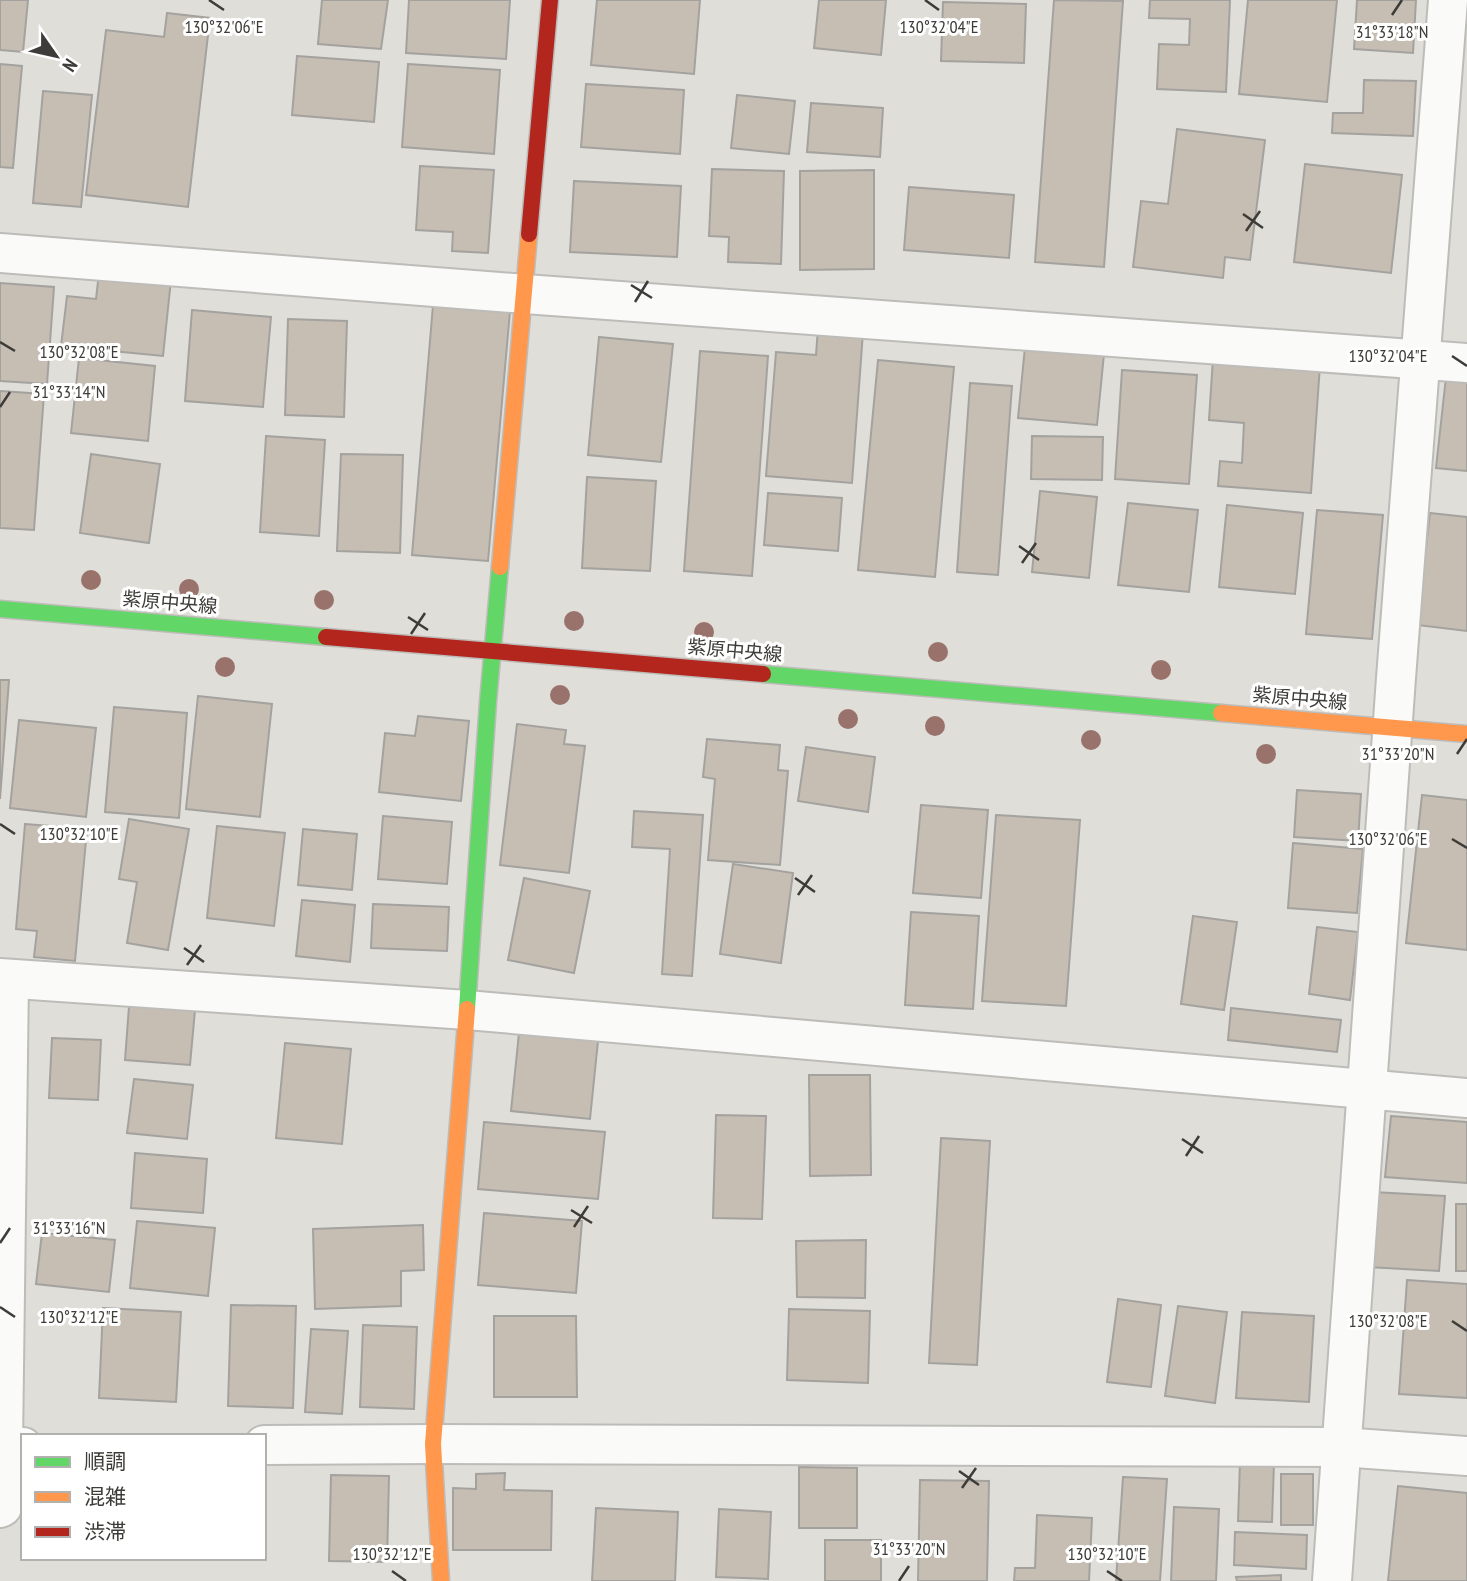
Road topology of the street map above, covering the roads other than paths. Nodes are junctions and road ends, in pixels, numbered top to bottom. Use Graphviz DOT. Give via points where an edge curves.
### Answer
graph roads {
  1 [pos="550,0"];
  2 [pos="1448,0"];
  3 [pos="0,253"];
  4 [pos="525,294"];
  5 [pos="1420,359"];
  6 [pos="1467,363"];
  7 [pos="0,609"];
  8 [pos="493,650"];
  9 [pos="1393,727"];
  10 [pos="1467,734"];
  11 [pos="4,979"];
  12 [pos="467,1010"];
  13 [pos="1367,1090"];
  14 [pos="1467,1098"];
  15 [pos="433,1444"];
  16 [pos="266,1445"];
  17 [pos="9,1447"];
  18 [pos="1341,1447"];
  19 [pos="1467,1456"];
  20 [pos="0,1507"];
  21 [pos="441,1581"];
  22 [pos="1332,1581"];
  1 -- 4 [label="street"];
  2 -- 5 [label="street"];
  3 -- 4 [label="street"];
  4 -- 5 [label="street"];
  4 -- 8 [label="street"];
  5 -- 6 [label="street"];
  5 -- 9 [label="street"];
  7 -- 8 [label="street, 紫原中央線"];
  8 -- 9 [label="street, 紫原中央線"];
  8 -- 12 [label="street"];
  9 -- 10 [label="street, 紫原中央線"];
  9 -- 13 [label="street"];
  11 -- 12 [label="street"];
  11 -- 17 [label="street"];
  12 -- 13 [label="street"];
  12 -- 15 [label="street"];
  13 -- 14 [label="street"];
  13 -- 18 [label="street"];
  15 -- 16 [label="street"];
  15 -- 18 [label="street"];
  15 -- 21 [label="street"];
  17 -- 20 [label="street"];
  18 -- 19 [label="street"];
  18 -- 22 [label="street"];
}
